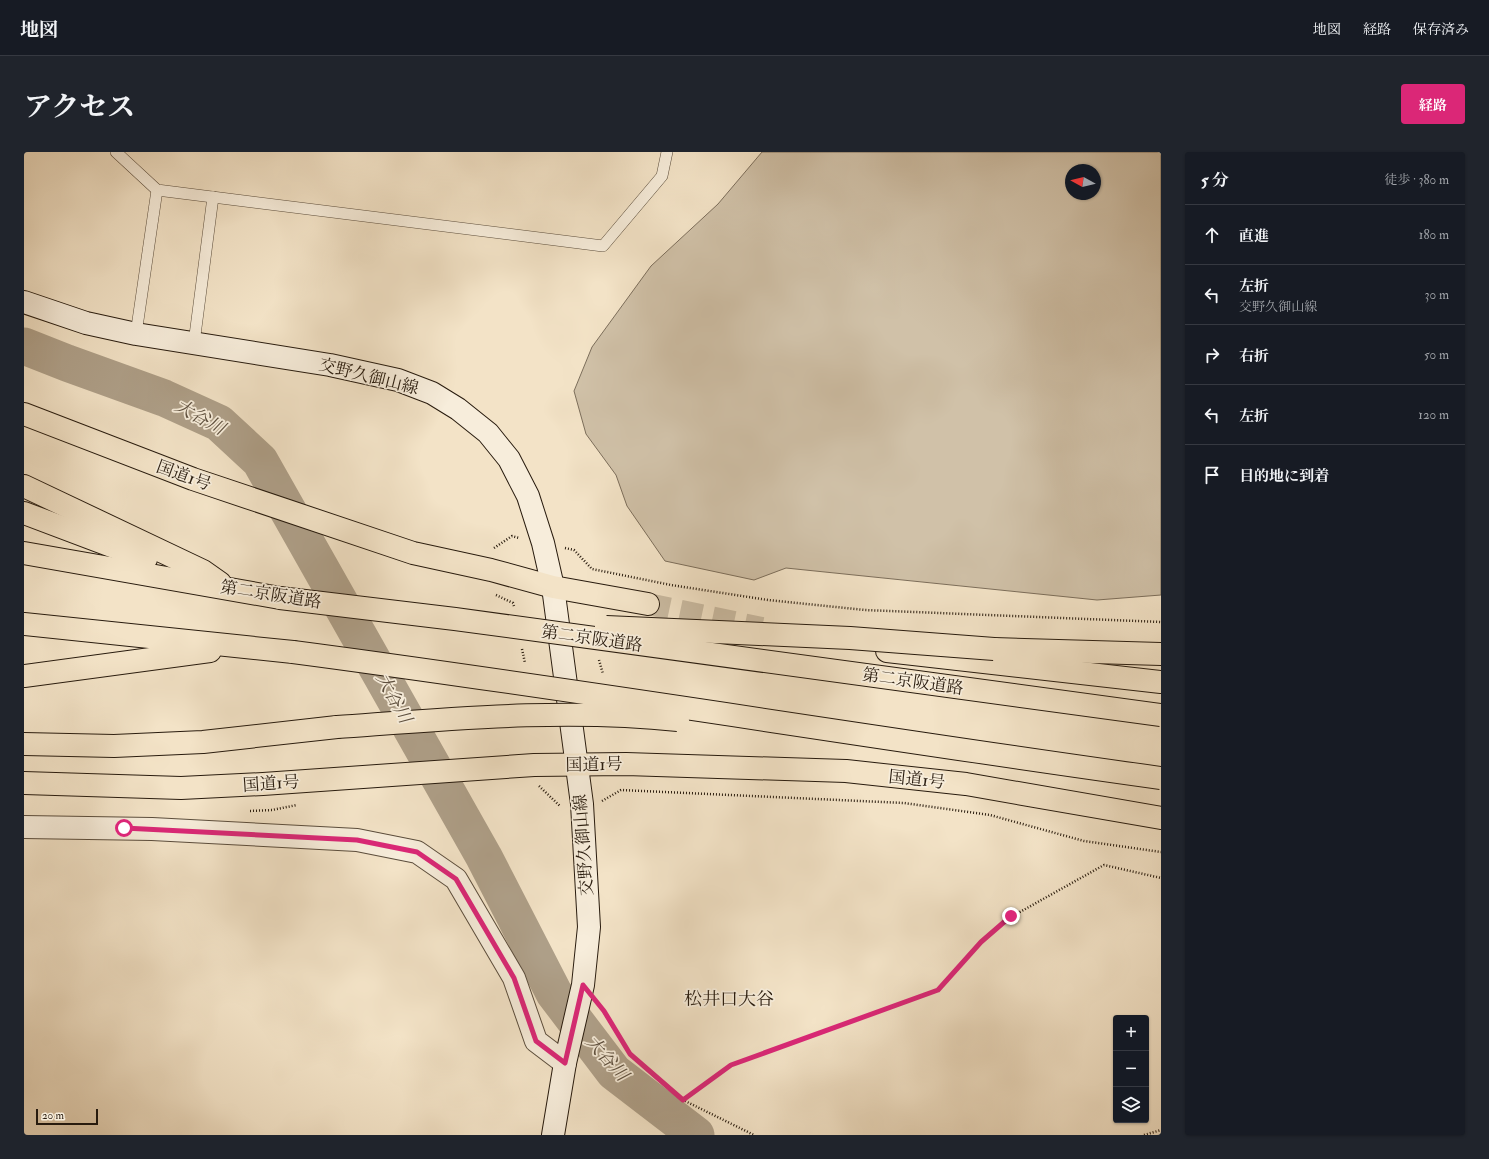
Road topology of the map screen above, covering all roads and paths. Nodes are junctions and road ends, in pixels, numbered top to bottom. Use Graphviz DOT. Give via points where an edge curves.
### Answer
graph roads {
  1 [pos="116,152"];
  2 [pos="667,152"];
  3 [pos="157,190"];
  4 [pos="213,197"];
  5 [pos="24,302"];
  6 [pos="136,334"];
  7 [pos="194,343"];
  8 [pos="24,414"];
  9 [pos="24,486"];
  10 [pos="24,513"];
  11 [pos="543,543"];
  12 [pos="489,549"];
  13 [pos="24,552"];
  14 [pos="180,580"];
  15 [pos="227,588"];
  16 [pos="553,588"];
  17 [pos="648,604"];
  18 [pos="455,619"];
  19 [pos="1161,622"];
  20 [pos="24,624"];
  21 [pos="858,647"];
  22 [pos="259,648"];
  23 [pos="1161,654"];
  24 [pos="24,676"];
  25 [pos="1161,682"];
  26 [pos="1161,714"];
  27 [pos="24,744"];
  28 [pos="1001,756"];
  29 [pos="576,765"];
  30 [pos="1161,778"];
  31 [pos="24,783"];
  32 [pos="598,803"];
  33 [pos="1161,818"];
  34 [pos="24,826"];
  35 [pos="1161,852"];
  36 [pos="1161,878"];
  37 [pos="582,993"];
  38 [pos="567,1055"];
  39 [pos="683,1100"];
  40 [pos="1161,1130"];
  41 [pos="553,1135"];
  42 [pos="754,1135"];
  43 [pos="1144,1135"];
  1 -- 3 [label="lane"];
  2 -- 4 [label="lane" via="662,176 603,246"];
  3 -- 4 [label="lane"];
  3 -- 6 [label="lane"];
  4 -- 7 [label="lane"];
  5 -- 6 [label="main road, 交野久御山線" via="86,323"];
  6 -- 7 [label="main road, 交野久御山線"];
  7 -- 11 [label="main road, 交野久御山線" via="330,364 398,380 432,393 458,409 488,433 509,459 528,496"];
  8 -- 16 [label="highway, 国道1号" via="216,487 413,553 491,570"];
  9 -- 15 [label="highway" via="203,571"];
  10 -- 14 [label="highway" via="157,564"];
  11 -- 12 [label="path" via="512,536 495,548"];
  11 -- 16 [label="main road, 交野久御山線"];
  11 -- 19 [label="path" via="574,550 592,569 768,600 865,610"];
  13 -- 14 [label="highway, 第二京阪道路"];
  14 -- 15 [label="highway, 第二京阪道路"];
  15 -- 18 [label="highway, 第二京阪道路, bridge" via="280,598"];
  16 -- 17 [label="highway, 国道1号"];
  16 -- 29 [label="main road, 交野久御山線"];
  18 -- 23 [label="highway, bridge" via="850,638 994,649"];
  18 -- 26 [label="highway, 第二京阪道路, bridge"];
  20 -- 22 [label="highway"];
  21 -- 25 [label="highway"];
  22 -- 24 [label="highway" via="216,650"];
  22 -- 28 [label="highway, bridge" via="455,673"];
  27 -- 28 [label="highway, bridge" via="114,746 203,742 337,726 524,714 666,719"];
  28 -- 30 [label="highway, bridge"];
  29 -- 31 [label="highway, 国道1号" via="534,765 180,788"];
  29 -- 33 [label="highway, 国道1号" via="626,764 846,771 966,784"];
  29 -- 37 [label="main road, 交野久御山線" via="582,804 589,927"];
  32 -- 35 [label="path" via="621,790 904,802 990,815 1084,841"];
  34 -- 38 [label="main road" via="152,829 357,840 417,852 456,879 514,978 536,1041"];
  36 -- 39 [label="path" via="1104,865 1011,916 981,942 938,990 731,1065"];
  37 -- 38 [label="main road, 交野久御山線"];
  37 -- 39 [label="path" via="604,1011 630,1054"];
  38 -- 41 [label="main road, 交野久御山線"];
  39 -- 42 [label="path"];
  40 -- 43 [label="path"];
}
